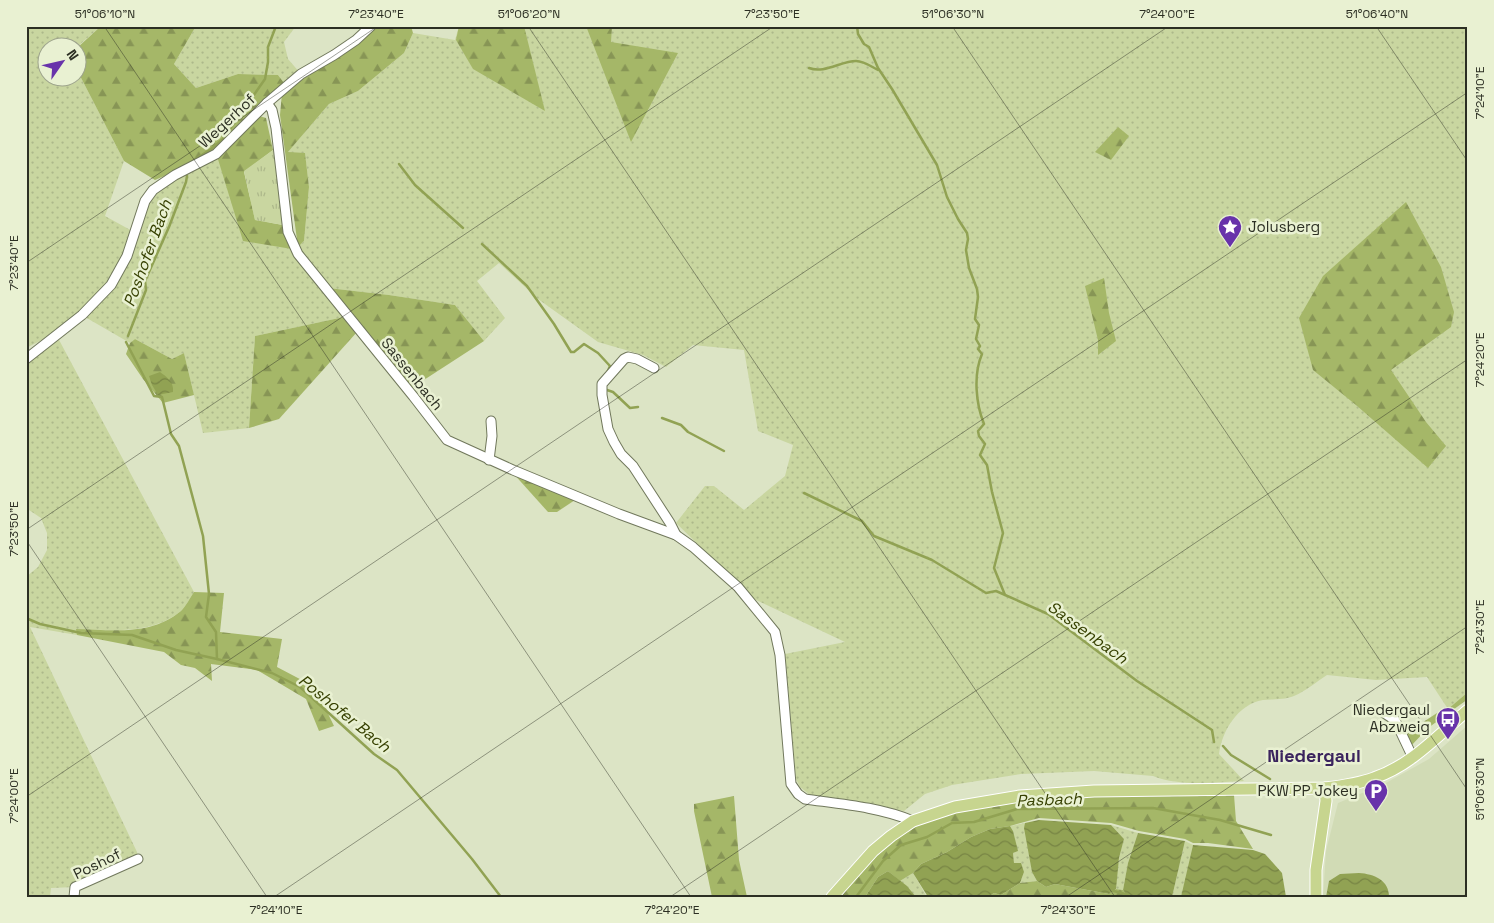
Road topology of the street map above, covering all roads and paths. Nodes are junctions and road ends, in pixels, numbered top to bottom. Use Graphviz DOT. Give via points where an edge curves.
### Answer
graph roads {
  1 [pos="371,26"];
  2 [pos="267,103"];
  3 [pos="26,358"];
  4 [pos="654,368"];
  5 [pos="491,421"];
  6 [pos="489,460"];
  7 [pos="676,535"];
  8 [pos="1468,710"];
  9 [pos="1381,712"];
  10 [pos="1412,758"];
  11 [pos="1325,788"];
  12 [pos="913,821"];
  13 [pos="138,859"];
  14 [pos="74,897"];
  15 [pos="832,897"];
  16 [pos="1316,897"];
  1 -- 2 [label="street, Wegerhof"];
  2 -- 3 [label="street, Wegerhof" via="216,154 148,194 127,256 111,285 82,315"];
  2 -- 6 [label="street, Sassenbach" via="276,128 288,232 298,254 447,440"];
  4 -- 7 [label="street, Sassenbach" via="628,356 624,358 602,384 602,395 608,429 614,442"];
  5 -- 6 [label="street"];
  6 -- 7 [label="street, Sassenbach"];
  7 -- 12 [label="street, Sassenbach" via="738,587 775,632 792,784 798,794 805,799 895,814"];
  8 -- 10 [label="main road"];
  9 -- 10 [label="street" via="1395,720"];
  10 -- 11 [label="main road" via="1374,778"];
  11 -- 12 [label="main road" via="1094,791 1020,796 955,806"];
  11 -- 16 [label="main road"];
  12 -- 15 [label="main road" via="873,851"];
  13 -- 14 [label="street, Poshof" via="75,887"];
}
